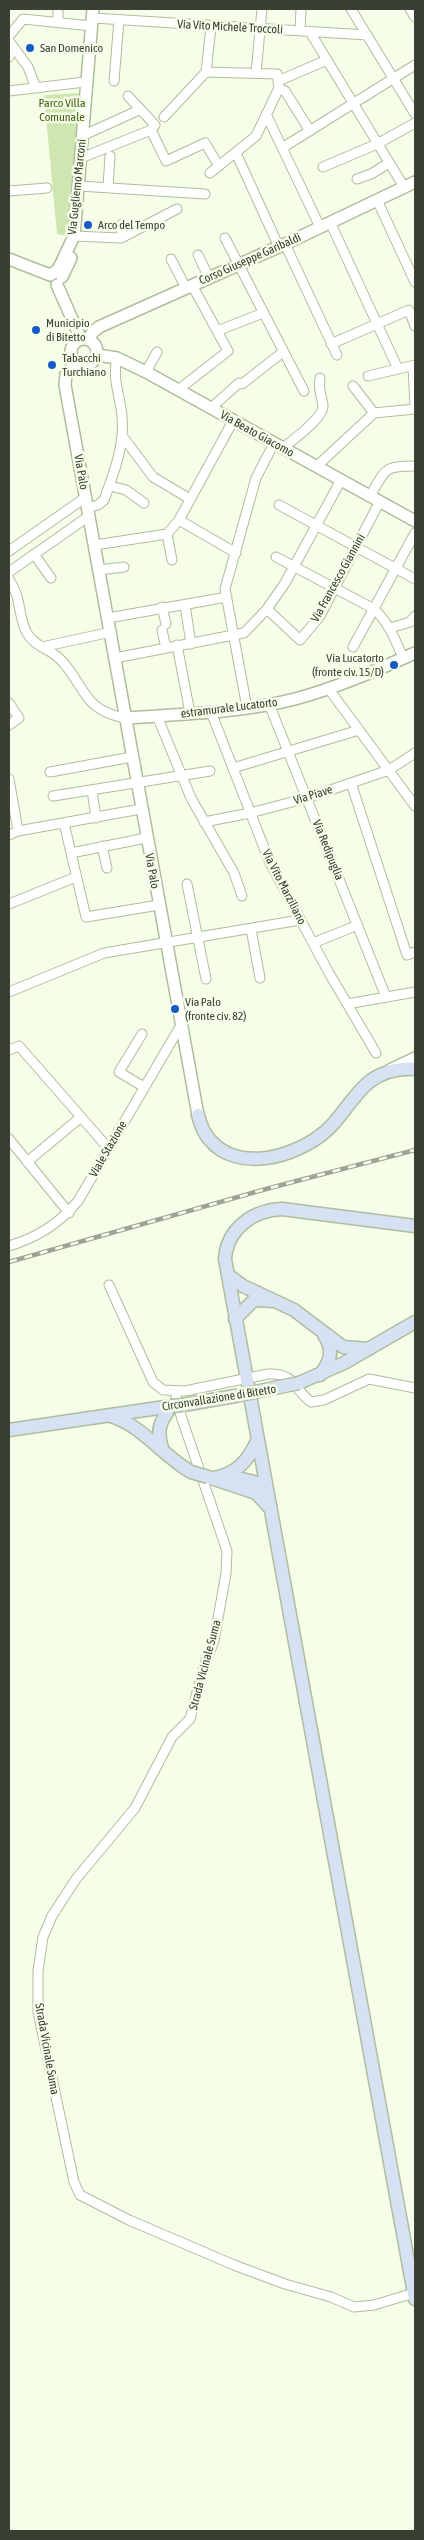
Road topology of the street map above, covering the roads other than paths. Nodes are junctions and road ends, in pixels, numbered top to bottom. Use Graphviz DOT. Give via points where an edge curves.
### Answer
graph roads {
  1 [pos="18,9"];
  2 [pos="58,9"];
  3 [pos="262,9"];
  4 [pos="301,9"];
  5 [pos="351,9"];
  6 [pos="410,9"];
  7 [pos="415,17"];
  8 [pos="23,18"];
  9 [pos="93,18"];
  10 [pos="118,20"];
  11 [pos="58,22"];
  12 [pos="211,26"];
  13 [pos="259,30"];
  14 [pos="300,31"];
  15 [pos="310,32"];
  16 [pos="367,35"];
  17 [pos="9,36"];
  18 [pos="11,44"];
  19 [pos="9,57"];
  20 [pos="327,60"];
  21 [pos="415,65"];
  22 [pos="206,72"];
  23 [pos="256,73"];
  24 [pos="393,79"];
  25 [pos="114,81"];
  26 [pos="86,82"];
  27 [pos="278,84"];
  28 [pos="36,88"];
  29 [pos="9,90"];
  30 [pos="128,96"];
  31 [pos="353,104"];
  32 [pos="139,110"];
  33 [pos="266,114"];
  34 [pos="415,114"];
  35 [pos="164,117"];
  36 [pos="415,123"];
  37 [pos="153,128"];
  38 [pos="310,131"];
  39 [pos="82,136"];
  40 [pos="377,144"];
  41 [pos="282,148"];
  42 [pos="111,151"];
  43 [pos="236,153"];
  44 [pos="81,158"];
  45 [pos="389,163"];
  46 [pos="219,166"];
  47 [pos="322,167"];
  48 [pos="210,173"];
  49 [pos="357,179"];
  50 [pos="415,182"];
  51 [pos="79,186"];
  52 [pos="404,187"];
  53 [pos="48,188"];
  54 [pos="108,188"];
  55 [pos="9,190"];
  56 [pos="204,194"];
  57 [pos="377,200"];
  58 [pos="177,209"];
  59 [pos="122,224"];
  60 [pos="325,224"];
  61 [pos="74,236"];
  62 [pos="121,238"];
  63 [pos="225,238"];
  64 [pos="282,246"];
  65 [pos="198,255"];
  66 [pos="9,259"];
  67 [pos="171,259"];
  68 [pos="237,265"];
  69 [pos="56,277"];
  70 [pos="209,278"];
  71 [pos="415,282"];
  72 [pos="189,287"];
  73 [pos="263,313"];
  74 [pos="377,324"];
  75 [pos="415,326"];
  76 [pos="217,331"];
  77 [pos="85,339"];
  78 [pos="331,344"];
  79 [pos="157,352"];
  80 [pos="283,352"];
  81 [pos="97,355"];
  82 [pos="337,355"];
  83 [pos="117,358"];
  84 [pos="74,362"];
  85 [pos="414,365"];
  86 [pos="398,369"];
  87 [pos="146,372"];
  88 [pos="368,376"];
  89 [pos="320,378"];
  90 [pos="353,386"];
  91 [pos="178,390"];
  92 [pos="304,391"];
  93 [pos="210,408"];
  94 [pos="415,408"];
  95 [pos="374,413"];
  96 [pos="233,421"];
  97 [pos="123,437"];
  98 [pos="279,445"];
  99 [pos="317,466"];
  100 [pos="415,466"];
  101 [pos="341,480"];
  102 [pos="110,486"];
  103 [pos="375,498"];
  104 [pos="190,499"];
  105 [pos="144,503"];
  106 [pos="279,505"];
  107 [pos="88,507"];
  108 [pos="179,520"];
  109 [pos="415,521"];
  110 [pos="316,525"];
  111 [pos="167,534"];
  112 [pos="415,534"];
  113 [pos="95,545"];
  114 [pos="356,547"];
  115 [pos="9,551"];
  116 [pos="236,553"];
  117 [pos="34,554"];
  118 [pos="276,557"];
  119 [pos="172,560"];
  120 [pos="294,566"];
  121 [pos="124,567"];
  122 [pos="99,570"];
  123 [pos="397,570"];
  124 [pos="9,572"];
  125 [pos="51,578"];
  126 [pos="9,579"];
  127 [pos="415,579"];
  128 [pos="334,588"];
  129 [pos="227,597"];
  130 [pos="184,605"];
  131 [pos="162,607"];
  132 [pos="267,609"];
  133 [pos="374,609"];
  134 [pos="415,616"];
  135 [pos="108,618"];
  136 [pos="390,628"];
  137 [pos="111,632"];
  138 [pos="234,636"];
  139 [pos="191,644"];
  140 [pos="177,646"];
  141 [pos="42,647"];
  142 [pos="353,647"];
  143 [pos="166,648"];
  144 [pos="415,652"];
  145 [pos="115,658"];
  146 [pos="403,658"];
  147 [pos="328,688"];
  148 [pos="9,703"];
  149 [pos="269,704"];
  150 [pos="247,708"];
  151 [pos="211,712"];
  152 [pos="190,713"];
  153 [pos="157,716"];
  154 [pos="125,718"];
  155 [pos="9,725"];
  156 [pos="359,730"];
  157 [pos="288,751"];
  158 [pos="415,754"];
  159 [pos="132,757"];
  160 [pos="233,768"];
  161 [pos="389,770"];
  162 [pos="210,771"];
  163 [pos="50,772"];
  164 [pos="182,776"];
  165 [pos="9,779"];
  166 [pos="136,783"];
  167 [pos="351,783"];
  168 [pos="92,790"];
  169 [pos="52,796"];
  170 [pos="307,798"];
  171 [pos="415,806"];
  172 [pos="141,809"];
  173 [pos="250,813"];
  174 [pos="96,818"];
  175 [pos="204,822"];
  176 [pos="64,823"];
  177 [pos="18,830"];
  178 [pos="9,835"];
  179 [pos="146,838"];
  180 [pos="102,846"];
  181 [pos="71,852"];
  182 [pos="107,868"];
  183 [pos="76,877"];
  184 [pos="186,884"];
  185 [pos="242,896"];
  186 [pos="9,904"];
  187 [pos="158,905"];
  188 [pos="300,920"];
  189 [pos="358,925"];
  190 [pos="251,929"];
  191 [pos="197,936"];
  192 [pos="166,942"];
  193 [pos="313,943"];
  194 [pos="415,952"];
  195 [pos="260,978"];
  196 [pos="206,979"];
  197 [pos="9,992"];
  198 [pos="415,992"];
  199 [pos="386,997"];
  200 [pos="347,1004"];
  201 [pos="181,1025"];
  202 [pos="142,1034"];
  203 [pos="9,1050"];
  204 [pos="376,1053"];
  205 [pos="415,1058"];
  206 [pos="415,1069"];
  207 [pos="388,1072"];
  208 [pos="144,1087"];
  209 [pos="198,1115"];
  210 [pos="81,1117"];
  211 [pos="9,1139"];
  212 [pos="109,1149"];
  213 [pos="27,1162"];
  214 [pos="69,1213"];
  215 [pos="415,1226"];
  216 [pos="9,1246"];
  217 [pos="228,1275"];
  218 [pos="109,1285"];
  219 [pos="243,1286"];
  220 [pos="231,1293"];
  221 [pos="254,1300"];
  222 [pos="280,1302"];
  223 [pos="235,1319"];
  224 [pos="415,1322"];
  225 [pos="322,1333"];
  226 [pos="369,1349"];
  227 [pos="320,1375"];
  228 [pos="246,1379"];
  229 [pos="415,1388"];
  230 [pos="175,1391"];
  231 [pos="178,1405"];
  232 [pos="108,1416"];
  233 [pos="9,1430"];
  234 [pos="257,1441"];
  235 [pos="163,1451"];
  236 [pos="227,1476"];
  237 [pos="211,1477"];
  238 [pos="266,1485"];
  239 [pos="256,1493"];
  240 [pos="269,1507"];
  241 [pos="412,2268"];
  242 [pos="415,2296"];
  1 -- 8 [label="street"];
  2 -- 11 [label="street"];
  3 -- 13 [label="street"];
  4 -- 14 [label="street"];
  5 -- 16 [label="street"];
  6 -- 7 [label="street"];
  8 -- 11 [label="street, Via Vito Michele Troccoli"];
  8 -- 17 [label="street"];
  9 -- 10 [label="street, Via Vito Michele Troccoli"];
  9 -- 11 [label="street, Via Vito Michele Troccoli"];
  9 -- 26 [label="street, Via Gugliemo Marconi"];
  10 -- 12 [label="street, Via Vito Michele Troccoli"];
  10 -- 25 [label="street"];
  12 -- 13 [label="street, Via Vito Michele Troccoli"];
  12 -- 22 [label="street"];
  13 -- 14 [label="street, Via Vito Michele Troccoli"];
  13 -- 23 [label="street"];
  14 -- 15 [label="street, Via Vito Michele Troccoli"];
  15 -- 16 [label="street, Via Vito Michele Troccoli"];
  15 -- 20 [label="street"];
  16 -- 24 [label="street"];
  18 -- 19 [label="street"];
  18 -- 28 [label="street" via="28,67"];
  20 -- 27 [label="street"];
  20 -- 31 [label="street"];
  21 -- 24 [label="street"];
  22 -- 23 [label="street"];
  22 -- 35 [label="street"];
  23 -- 27 [label="street" via="277,74"];
  24 -- 31 [label="street"];
  24 -- 34 [label="street"];
  26 -- 28 [label="street"];
  26 -- 39 [label="street, Via Gugliemo Marconi"];
  27 -- 33 [label="street"];
  27 -- 38 [label="street"];
  28 -- 29 [label="street"];
  30 -- 32 [label="street"];
  31 -- 38 [label="street"];
  31 -- 40 [label="street"];
  32 -- 37 [label="street"];
  32 -- 39 [label="street"];
  33 -- 41 [label="street"];
  33 -- 43 [label="street" via="256,136"];
  36 -- 40 [label="street"];
  37 -- 42 [label="street"];
  37 -- 46 [label="street" via="166,161 205,143"];
  38 -- 41 [label="street"];
  39 -- 44 [label="street, Via Gugliemo Marconi"];
  40 -- 45 [label="street"];
  40 -- 47 [label="street"];
  41 -- 60 [label="street"];
  42 -- 44 [label="street"];
  42 -- 54 [label="street"];
  43 -- 46 [label="street"];
  43 -- 64 [label="street"];
  44 -- 51 [label="street, Via Gugliemo Marconi"];
  45 -- 49 [label="street"];
  45 -- 52 [label="street"];
  46 -- 48 [label="street"];
  50 -- 52 [label="street, Corso Giuseppe Garibaldi"];
  51 -- 54 [label="street"];
  51 -- 61 [label="street, Via Gugliemo Marconi"];
  52 -- 57 [label="street, Corso Giuseppe Garibaldi"];
  53 -- 55 [label="street"];
  54 -- 56 [label="street"];
  57 -- 60 [label="street, Corso Giuseppe Garibaldi"];
  57 -- 71 [label="street"];
  58 -- 62 [label="street"];
  59 -- 62 [label="street"];
  60 -- 64 [label="street, Corso Giuseppe Garibaldi"];
  60 -- 74 [label="street" via="346,257"];
  61 -- 62 [label="street"];
  61 -- 69 [label="street, Via Gugliemo Marconi" via="73,253"];
  63 -- 68 [label="street"];
  64 -- 68 [label="street, Corso Giuseppe Garibaldi"];
  64 -- 78 [label="street"];
  65 -- 70 [label="street"];
  66 -- 69 [label="street"];
  67 -- 72 [label="street"];
  68 -- 70 [label="street, Corso Giuseppe Garibaldi"];
  68 -- 73 [label="street"];
  69 -- 77 [label="street"];
  70 -- 72 [label="street, Corso Giuseppe Garibaldi"];
  72 -- 76 [label="street"];
  72 -- 77 [label="street, Corso Giuseppe Garibaldi" via="99,327"];
  73 -- 76 [label="street"];
  73 -- 80 [label="street"];
  74 -- 75 [label="street" via="409,310"];
  74 -- 78 [label="street"];
  74 -- 86 [label="street"];
  76 -- 91 [label="street" via="228,351"];
  77 -- 81 [label="street" via="96,345"];
  77 -- 84 [label="street" via="76,342 70,351"];
  78 -- 82 [label="street"];
  79 -- 87 [label="street"];
  80 -- 92 [label="street"];
  80 -- 93 [label="street"];
  81 -- 83 [label="street, Via Beato Giacomo"];
  81 -- 84 [label="street" via="89,365 81,366"];
  83 -- 87 [label="street, Via Beato Giacomo"];
  83 -- 97 [label="street" via="115,380"];
  84 -- 107 [label="street, Via Palo" via="66,374 65,385"];
  85 -- 86 [label="street"];
  85 -- 94 [label="street"];
  86 -- 88 [label="street"];
  87 -- 91 [label="street, Via Beato Giacomo"];
  89 -- 98 [label="street" via="318,391 323,406 319,418"];
  90 -- 95 [label="street"];
  91 -- 93 [label="street, Via Beato Giacomo"];
  93 -- 96 [label="street, Via Beato Giacomo"];
  94 -- 95 [label="street"];
  95 -- 99 [label="street"];
  96 -- 98 [label="street, Via Beato Giacomo"];
  96 -- 104 [label="street"];
  97 -- 102 [label="street"];
  97 -- 104 [label="street" via="153,476"];
  98 -- 99 [label="street, Via Beato Giacomo"];
  98 -- 116 [label="street" via="256,478"];
  99 -- 101 [label="street, Via Beato Giacomo"];
  100 -- 103 [label="street, Via Francesco Giannini" via="386,469"];
  101 -- 103 [label="street, Via Beato Giacomo"];
  101 -- 110 [label="street"];
  102 -- 105 [label="street" via="126,490"];
  102 -- 107 [label="street" via="101,503"];
  103 -- 109 [label="street, Via Beato Giacomo"];
  103 -- 114 [label="street, Via Francesco Giannini"];
  104 -- 108 [label="street"];
  106 -- 110 [label="street"];
  107 -- 113 [label="street, Via Palo"];
  107 -- 115 [label="street"];
  107 -- 117 [label="street"];
  108 -- 111 [label="street"];
  108 -- 116 [label="street"];
  110 -- 114 [label="street"];
  110 -- 120 [label="street"];
  111 -- 113 [label="street"];
  111 -- 119 [label="street"];
  112 -- 123 [label="street"];
  113 -- 122 [label="street, Via Palo"];
  114 -- 123 [label="street"];
  114 -- 128 [label="street, Via Francesco Giannini"];
  116 -- 129 [label="street" via="225,589"];
  117 -- 124 [label="street"];
  117 -- 125 [label="street"];
  118 -- 120 [label="street"];
  120 -- 128 [label="street"];
  120 -- 132 [label="street"];
  121 -- 122 [label="street"];
  122 -- 135 [label="street, Via Palo"];
  123 -- 127 [label="street"];
  123 -- 133 [label="street"];
  126 -- 141 [label="street" via="26,633"];
  128 -- 132 [label="street, Via Francesco Giannini" via="320,616 300,640"];
  128 -- 133 [label="street"];
  129 -- 130 [label="street"];
  129 -- 138 [label="street"];
  130 -- 131 [label="street"];
  130 -- 139 [label="street"];
  131 -- 135 [label="street"];
  131 -- 143 [label="street"];
  132 -- 138 [label="street" via="249,629"];
  133 -- 136 [label="street"];
  133 -- 142 [label="street"];
  134 -- 136 [label="street" via="410,622"];
  135 -- 137 [label="street, Via Palo"];
  136 -- 146 [label="street"];
  137 -- 141 [label="street"];
  137 -- 145 [label="street, Via Palo"];
  138 -- 139 [label="street"];
  138 -- 150 [label="street"];
  139 -- 140 [label="street"];
  140 -- 143 [label="street"];
  140 -- 152 [label="street"];
  141 -- 154 [label="street" via="59,658 97,708 103,713"];
  143 -- 145 [label="street"];
  144 -- 146 [label="street, estramurale Lucatorto"];
  145 -- 154 [label="street, Via Palo"];
  146 -- 147 [label="street, estramurale Lucatorto"];
  147 -- 149 [label="street, estramurale Lucatorto"];
  147 -- 156 [label="street"];
  148 -- 155 [label="street" via="19,718"];
  149 -- 150 [label="street, estramurale Lucatorto"];
  149 -- 157 [label="street, Via Redipuglia"];
  150 -- 151 [label="street, estramurale Lucatorto"];
  151 -- 152 [label="street, estramurale Lucatorto"];
  151 -- 160 [label="street, Via Vito Marziliano"];
  152 -- 153 [label="street, estramurale Lucatorto"];
  153 -- 154 [label="street, estramurale Lucatorto"];
  153 -- 164 [label="street"];
  154 -- 159 [label="street, Via Palo"];
  156 -- 157 [label="street"];
  156 -- 161 [label="street"];
  157 -- 160 [label="street"];
  157 -- 170 [label="street, Via Redipuglia"];
  158 -- 161 [label="street, Via Piave"];
  159 -- 163 [label="street"];
  159 -- 166 [label="street, Via Palo"];
  160 -- 173 [label="street, Via Vito Marziliano"];
  161 -- 167 [label="street, Via Piave"];
  161 -- 171 [label="street"];
  162 -- 164 [label="street"];
  164 -- 166 [label="street"];
  164 -- 175 [label="street"];
  165 -- 177 [label="street"];
  166 -- 168 [label="street"];
  166 -- 172 [label="street, Via Palo"];
  167 -- 170 [label="street, Via Piave"];
  167 -- 194 [label="street" via="407,955"];
  168 -- 169 [label="street"];
  168 -- 174 [label="street"];
  170 -- 173 [label="street, Via Piave"];
  170 -- 189 [label="street, Via Redipuglia"];
  172 -- 174 [label="street"];
  172 -- 179 [label="street, Via Palo"];
  173 -- 175 [label="street, Via Piave"];
  173 -- 188 [label="street, Via Vito Marziliano" via="270,863"];
  174 -- 176 [label="street"];
  175 -- 185 [label="street" via="234,874"];
  176 -- 177 [label="street"];
  176 -- 181 [label="street"];
  177 -- 178 [label="street"];
  179 -- 180 [label="street"];
  179 -- 187 [label="street, Via Palo"];
  180 -- 181 [label="street"];
  180 -- 182 [label="street"];
  181 -- 183 [label="street"];
  183 -- 186 [label="street"];
  183 -- 187 [label="street" via="86,917"];
  184 -- 191 [label="street"];
  187 -- 192 [label="street, Via Palo"];
  188 -- 190 [label="street"];
  188 -- 193 [label="street, Via Vito Marziliano"];
  189 -- 193 [label="street"];
  189 -- 199 [label="street, Via Redipuglia"];
  190 -- 191 [label="street"];
  190 -- 195 [label="street"];
  191 -- 192 [label="street"];
  191 -- 196 [label="street"];
  192 -- 197 [label="street" via="104,953"];
  192 -- 201 [label="street, Via Palo"];
  193 -- 200 [label="street, Via Vito Marziliano"];
  198 -- 199 [label="street"];
  199 -- 200 [label="street"];
  200 -- 204 [label="street, Via Vito Marziliano"];
  201 -- 208 [label="street, Viale Stazione"];
  201 -- 209 [label="street, Via Palo"];
  202 -- 208 [label="street" via="119,1072"];
  203 -- 210 [label="street" via="19,1046"];
  205 -- 207 [label="street"];
  206 -- 207 [label="main road, Via Palo"];
  207 -- 209 [label="main road, Via Palo" via="369,1081 314,1141 278,1156 246,1159 231,1155 208,1138"];
  208 -- 212 [label="street, Viale Stazione"];
  210 -- 212 [label="street"];
  210 -- 213 [label="street"];
  211 -- 213 [label="street"];
  212 -- 214 [label="street, Viale Stazione"];
  213 -- 214 [label="street"];
  214 -- 216 [label="street, Viale Stazione" via="30,1240"];
  215 -- 217 [label="main road" via="267,1209 250,1218 230,1239 225,1259"];
  217 -- 219 [label="main road"];
  217 -- 220 [label="main road"];
  218 -- 230 [label="street" via="153,1382 163,1390"];
  219 -- 220 [label="main road"];
  219 -- 222 [label="main road"];
  220 -- 221 [label="main road"];
  220 -- 223 [label="main road"];
  221 -- 222 [label="main road"];
  221 -- 223 [label="main road"];
  222 -- 225 [label="main road"];
  223 -- 228 [label="main road"];
  224 -- 226 [label="main road, Circonvallazione di Bitetto"];
  225 -- 226 [label="main road" via="343,1347"];
  225 -- 227 [label="main road" via="331,1349 331,1356"];
  226 -- 227 [label="main road, Circonvallazione di Bitetto"];
  227 -- 231 [label="main road, Circonvallazione di Bitetto, bridge" via="299,1383"];
  228 -- 229 [label="street" via="282,1373 290,1378 304,1398 316,1402 369,1379"];
  228 -- 230 [label="street"];
  228 -- 234 [label="main road"];
  230 -- 242 [label="street, Strada Vicinale Suma" via="227,1551 226,1573 214,1640 190,1719 172,1737 134,1808 76,1878 43,1937 38,1971 38,2012 74,2182 80,2196 129,2220 285,2284 354,2307 374,2305 400,2296"];
  231 -- 232 [label="main road, Circonvallazione di Bitetto"];
  231 -- 235 [label="main road" via="159,1425"];
  232 -- 233 [label="main road, Circonvallazione di Bitetto"];
  232 -- 235 [label="main road" via="132,1425"];
  234 -- 236 [label="main road" via="244,1463"];
  234 -- 238 [label="main road"];
  235 -- 237 [label="main road, bridge" via="191,1472"];
  236 -- 237 [label="main road"];
  236 -- 238 [label="main road"];
  237 -- 239 [label="main road"];
  238 -- 239 [label="main road"];
  238 -- 240 [label="main road"];
  239 -- 240 [label="main road"];
  240 -- 241 [label="main road"];
  241 -- 242 [label="main road"];
}
